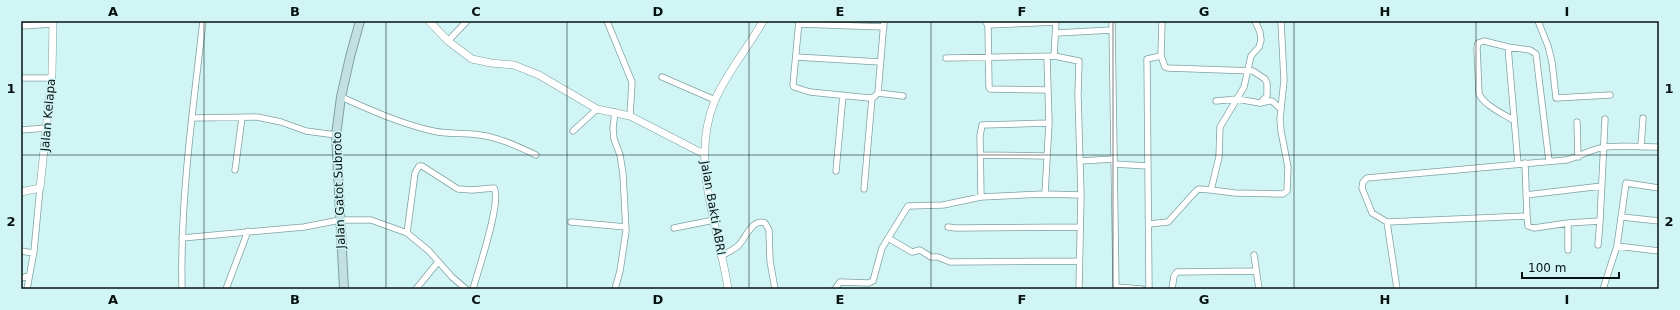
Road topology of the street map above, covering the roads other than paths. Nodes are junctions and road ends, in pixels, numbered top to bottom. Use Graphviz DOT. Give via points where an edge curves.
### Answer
graph roads {
  1 [pos="203,21"];
  2 [pos="360,21"];
  3 [pos="429,21"];
  4 [pos="467,21"];
  5 [pos="606,21"];
  6 [pos="763,21"];
  7 [pos="1112,21"];
  8 [pos="1162,21"];
  9 [pos="1255,21"];
  10 [pos="1281,21"];
  11 [pos="1538,21"];
  12 [pos="799,22"];
  13 [pos="1056,22"];
  14 [pos="53,23"];
  15 [pos="840,23"];
  16 [pos="987,23"];
  17 [pos="884,24"];
  18 [pos="21,26"];
  19 [pos="1112,30"];
  20 [pos="1056,33"];
  21 [pos="448,41"];
  22 [pos="1508,47"];
  23 [pos="1054,56"];
  24 [pos="1160,56"];
  25 [pos="796,57"];
  26 [pos="1047,57"];
  27 [pos="946,58"];
  28 [pos="989,58"];
  29 [pos="880,62"];
  30 [pos="1248,71"];
  31 [pos="662,77"];
  32 [pos="21,78"];
  33 [pos="52,78"];
  34 [pos="1048,90"];
  35 [pos="878,94"];
  36 [pos="843,95"];
  37 [pos="1610,95"];
  38 [pos="903,96"];
  39 [pos="341,98"];
  40 [pos="872,98"];
  41 [pos="1237,99"];
  42 [pos="715,100"];
  43 [pos="1216,100"];
  44 [pos="1260,103"];
  45 [pos="1281,108"];
  46 [pos="597,109"];
  47 [pos="615,112"];
  48 [pos="630,116"];
  49 [pos="192,118"];
  50 [pos="242,118"];
  51 [pos="1643,118"];
  52 [pos="1605,119"];
  53 [pos="1514,120"];
  54 [pos="1577,122"];
  55 [pos="1049,123"];
  56 [pos="48,128"];
  57 [pos="21,130"];
  58 [pos="573,132"];
  59 [pos="336,135"];
  60 [pos="1605,147"];
  61 [pos="1641,147"];
  62 [pos="1659,147"];
  63 [pos="704,154"];
  64 [pos="536,155"];
  65 [pos="981,155"];
  66 [pos="1047,156"];
  67 [pos="1578,157"];
  68 [pos="1080,161"];
  69 [pos="1114,161"];
  70 [pos="1549,161"];
  71 [pos="1518,164"];
  72 [pos="1525,164"];
  73 [pos="1148,166"];
  74 [pos="235,170"];
  75 [pos="836,171"];
  76 [pos="1602,186"];
  77 [pos="40,188"];
  78 [pos="864,188"];
  79 [pos="1659,188"];
  80 [pos="1211,190"];
  81 [pos="21,192"];
  82 [pos="1045,194"];
  83 [pos="1081,195"];
  84 [pos="1526,195"];
  85 [pos="981,197"];
  86 [pos="1527,216"];
  87 [pos="1622,217"];
  88 [pos="340,220"];
  89 [pos="714,220"];
  90 [pos="1600,221"];
  91 [pos="1659,221"];
  92 [pos="571,222"];
  93 [pos="1387,222"];
  94 [pos="1568,223"];
  95 [pos="1149,224"];
  96 [pos="626,227"];
  97 [pos="948,227"];
  98 [pos="1080,227"];
  99 [pos="674,228"];
  100 [pos="248,231"];
  101 [pos="407,233"];
  102 [pos="182,238"];
  103 [pos="888,238"];
  104 [pos="1598,245"];
  105 [pos="1617,246"];
  106 [pos="1568,250"];
  107 [pos="21,251"];
  108 [pos="1659,251"];
  109 [pos="33,253"];
  110 [pos="1254,255"];
  111 [pos="721,256"];
  112 [pos="1079,261"];
  113 [pos="438,262"];
  114 [pos="1256,271"];
  115 [pos="29,276"];
  116 [pos="21,278"];
  117 [pos="1116,288"];
  118 [pos="27,289"];
  119 [pos="182,289"];
  120 [pos="226,289"];
  121 [pos="344,289"];
  122 [pos="416,289"];
  123 [pos="466,289"];
  124 [pos="473,289"];
  125 [pos="615,289"];
  126 [pos="728,289"];
  127 [pos="775,289"];
  128 [pos="835,289"];
  129 [pos="1079,289"];
  130 [pos="1142,289"];
  131 [pos="1149,289"];
  132 [pos="1172,289"];
  133 [pos="1259,289"];
  134 [pos="1397,289"];
  135 [pos="1603,289"];
  1 -- 49 [label="street"];
  2 -- 39 [label="main road, Jalan Gatot Subroto"];
  3 -- 21 [label="street"];
  4 -- 21 [label="street"];
  5 -- 48 [label="street" via="632,82"];
  6 -- 42 [label="street, Jalan Bakti ABRI"];
  7 -- 19 [label="street"];
  8 -- 24 [label="street"];
  9 -- 30 [label="street" via="1261,40 1259,47 1251,56"];
  10 -- 45 [label="street" via="1284,80"];
  11 -- 37 [label="street" via="1552,62 1556,98"];
  12 -- 15 [label="street"];
  12 -- 25 [label="street"];
  13 -- 16 [label="street"];
  13 -- 20 [label="street"];
  14 -- 18 [label="street"];
  14 -- 33 [label="street, Jalan Kelapa"];
  15 -- 17 [label="street"];
  16 -- 28 [label="street"];
  17 -- 29 [label="street"];
  19 -- 20 [label="street"];
  19 -- 69 [label="street"];
  20 -- 23 [label="street"];
  21 -- 46 [label="street" via="475,60 514,65 539,75"];
  22 -- 53 [label="street"];
  22 -- 53 [label="street" via="1484,41 1478,43 1479,94 1488,104"];
  22 -- 70 [label="street" via="1530,50 1536,54"];
  23 -- 26 [label="street"];
  23 -- 68 [label="street" via="1080,62"];
  24 -- 30 [label="street" via="1167,68"];
  24 -- 73 [label="street" via="1146,60"];
  25 -- 29 [label="street"];
  25 -- 36 [label="street" via="794,87 810,92"];
  26 -- 28 [label="street"];
  26 -- 34 [label="street"];
  27 -- 28 [label="street"];
  28 -- 34 [label="street" via="990,89"];
  29 -- 35 [label="street"];
  30 -- 41 [label="street" via="1244,87"];
  30 -- 44 [label="street" via="1253,71 1267,83 1267,96"];
  31 -- 42 [label="street"];
  32 -- 33 [label="street"];
  33 -- 56 [label="street, Jalan Kelapa"];
  34 -- 55 [label="street"];
  35 -- 38 [label="street"];
  35 -- 40 [label="street"];
  36 -- 40 [label="street"];
  36 -- 75 [label="street"];
  39 -- 59 [label="main road, Jalan Gatot Subroto"];
  39 -- 64 [label="street" via="404,124 511,142"];
  40 -- 78 [label="street"];
  41 -- 43 [label="street"];
  41 -- 44 [label="street"];
  41 -- 80 [label="street" via="1220,127 1219,158"];
  42 -- 63 [label="street, Jalan Bakti ABRI"];
  44 -- 45 [label="street" via="1272,101"];
  45 -- 80 [label="street" via="1281,131 1288,167 1287,191 1283,194"];
  46 -- 47 [label="street"];
  46 -- 58 [label="street"];
  47 -- 48 [label="street"];
  47 -- 96 [label="street" via="614,139 623,174"];
  48 -- 63 [label="street"];
  49 -- 50 [label="street"];
  49 -- 102 [label="street"];
  50 -- 59 [label="street" via="257,117 306,131"];
  50 -- 74 [label="street"];
  51 -- 61 [label="street"];
  52 -- 60 [label="street"];
  53 -- 71 [label="street"];
  54 -- 67 [label="street"];
  55 -- 65 [label="street" via="982,125"];
  55 -- 66 [label="street"];
  56 -- 57 [label="street"];
  56 -- 77 [label="street, Jalan Kelapa"];
  59 -- 88 [label="main road, Jalan Gatot Subroto"];
  60 -- 61 [label="street"];
  60 -- 67 [label="street"];
  60 -- 76 [label="street"];
  61 -- 62 [label="street"];
  63 -- 89 [label="street, Jalan Bakti ABRI"];
  65 -- 66 [label="street"];
  65 -- 85 [label="street"];
  66 -- 82 [label="street"];
  67 -- 70 [label="street"];
  68 -- 69 [label="street"];
  68 -- 83 [label="street"];
  69 -- 73 [label="street"];
  69 -- 117 [label="street"];
  70 -- 72 [label="street"];
  71 -- 72 [label="street"];
  71 -- 93 [label="street" via="1367,178 1362,188 1372,213"];
  72 -- 84 [label="street"];
  73 -- 95 [label="street"];
  76 -- 84 [label="street"];
  76 -- 90 [label="street"];
  77 -- 81 [label="street"];
  77 -- 109 [label="street"];
  79 -- 87 [label="street" via="1626,183"];
  80 -- 95 [label="street" via="1196,191 1168,222"];
  82 -- 83 [label="street"];
  82 -- 85 [label="street"];
  83 -- 98 [label="street"];
  84 -- 86 [label="street"];
  85 -- 103 [label="street" via="943,205 908,206"];
  86 -- 93 [label="street"];
  86 -- 94 [label="street" via="1528,226 1534,228"];
  87 -- 91 [label="street"];
  87 -- 105 [label="street"];
  88 -- 100 [label="street" via="304,227"];
  88 -- 101 [label="street" via="371,220"];
  88 -- 121 [label="main road, Jalan Gatot Subroto"];
  89 -- 99 [label="street"];
  89 -- 111 [label="street, Jalan Bakti ABRI"];
  90 -- 94 [label="street"];
  90 -- 104 [label="street"];
  92 -- 96 [label="street"];
  93 -- 134 [label="street"];
  94 -- 106 [label="street"];
  95 -- 131 [label="street"];
  96 -- 125 [label="street"];
  97 -- 98 [label="street"];
  98 -- 112 [label="street"];
  100 -- 102 [label="street"];
  100 -- 120 [label="street"];
  101 -- 113 [label="street"];
  101 -- 124 [label="street" via="415,173 419,166 458,189 494,188 496,198 488,238"];
  102 -- 119 [label="street"];
  103 -- 112 [label="street" via="912,252 920,250 950,262"];
  103 -- 128 [label="street" via="880,250 873,280 868,283 840,282"];
  105 -- 108 [label="street"];
  105 -- 135 [label="street"];
  107 -- 109 [label="street"];
  109 -- 115 [label="street"];
  110 -- 114 [label="street"];
  111 -- 126 [label="street, Jalan Bakti ABRI"];
  111 -- 127 [label="street" via="738,245 755,224 765,223 769,230 770,261"];
  112 -- 129 [label="street"];
  113 -- 122 [label="street"];
  113 -- 123 [label="street"];
  114 -- 132 [label="street" via="1177,272"];
  114 -- 133 [label="street"];
  115 -- 116 [label="street"];
  115 -- 118 [label="street"];
  117 -- 130 [label="street"];
}
